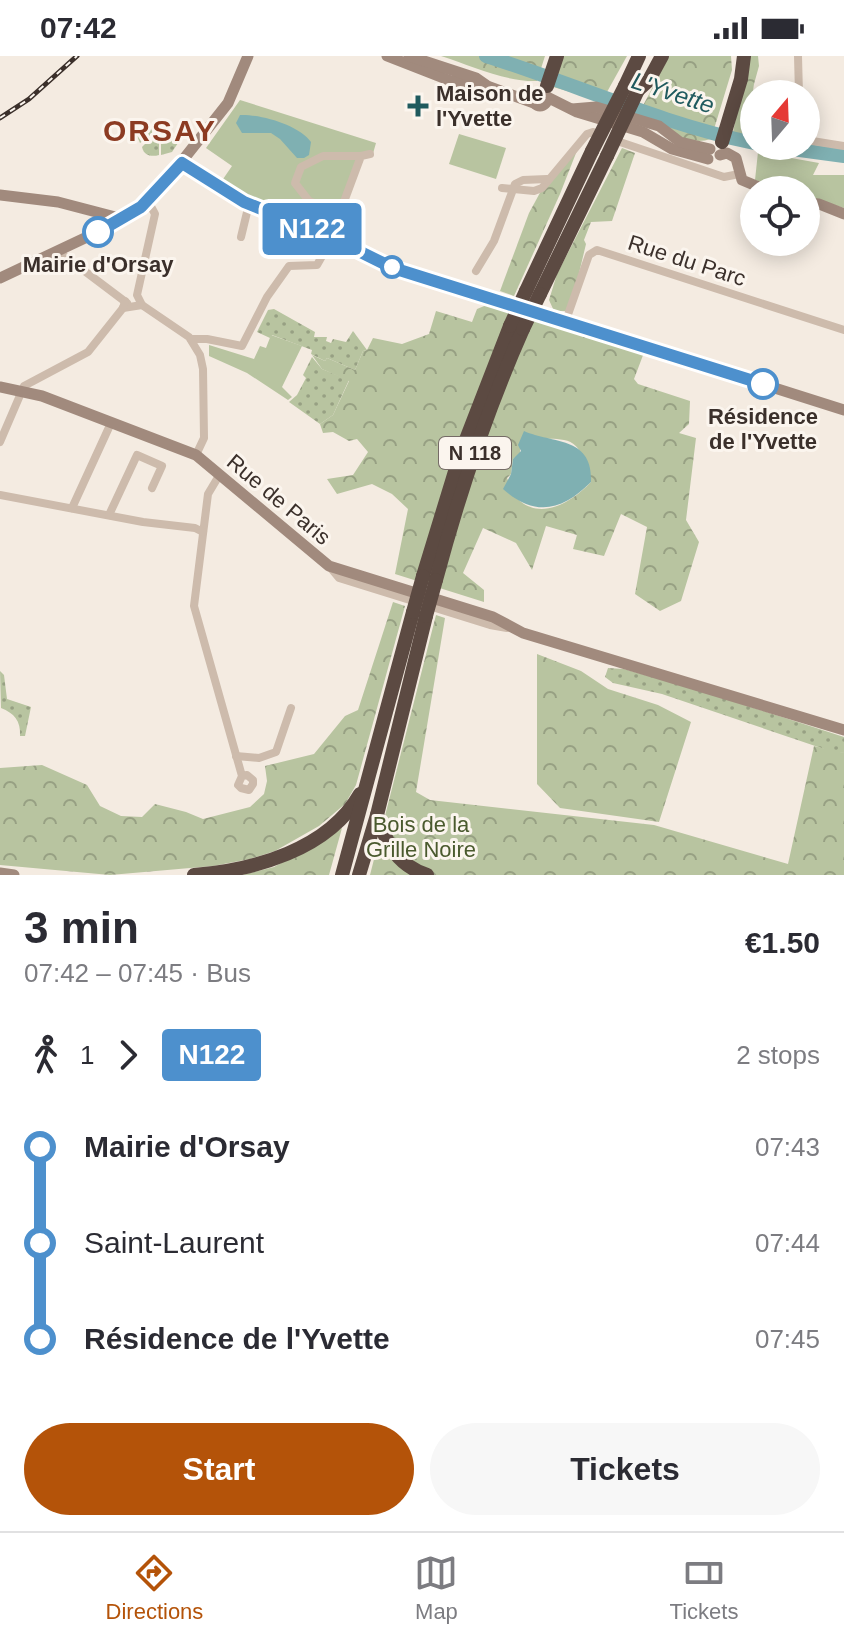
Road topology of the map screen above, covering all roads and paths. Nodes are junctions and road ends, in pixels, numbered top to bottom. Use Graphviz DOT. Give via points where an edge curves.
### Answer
graph roads {
  1 [pos="248,56"];
  2 [pos="409,56"];
  3 [pos="654,56"];
  4 [pos="662,56"];
  5 [pos="735,56"];
  6 [pos="744,56"];
  7 [pos="798,56"];
  8 [pos="391,57"];
  9 [pos="636,59"];
  10 [pos="799,80"];
  11 [pos="479,83"];
  12 [pos="545,85"];
  13 [pos="631,88"];
  14 [pos="820,142"];
  15 [pos="717,145"];
  16 [pos="844,146"];
  17 [pos="366,155"];
  18 [pos="182,163"];
  19 [pos="739,174"];
  20 [pos="502,188"];
  21 [pos="513,189"];
  22 [pos="0,195"];
  23 [pos="148,201"];
  24 [pos="249,204"];
  25 [pos="820,204"];
  26 [pos="844,214"];
  27 [pos="123,219"];
  28 [pos="328,236"];
  29 [pos="241,237"];
  30 [pos="58,251"];
  31 [pos="476,271"];
  32 [pos="0,278"];
  33 [pos="137,295"];
  34 [pos="131,305"];
  35 [pos="158,318"];
  36 [pos="565,323"];
  37 [pos="844,330"];
  38 [pos="191,339"];
  39 [pos="38,380"];
  40 [pos="0,387"];
  41 [pos="20,391"];
  42 [pos="42,396"];
  43 [pos="844,410"];
  44 [pos="111,423"];
  45 [pos="0,442"];
  46 [pos="196,455"];
  47 [pos="217,479"];
  48 [pos="152,488"];
  49 [pos="0,495"];
  50 [pos="72,508"];
  51 [pos="109,515"];
  52 [pos="203,532"];
  53 [pos="420,614"];
  54 [pos="291,708"];
  55 [pos="844,730"];
  56 [pos="236,756"];
  57 [pos="242,776"];
  58 [pos="368,780"];
  59 [pos="377,815"];
  60 [pos="0,873"];
  61 [pos="14,875"];
  62 [pos="194,875"];
  63 [pos="342,875"];
  64 [pos="359,875"];
  65 [pos="427,875"];
  1 -- 18 [label="main road" via="228,103"];
  2 -- 11 [label="main road"];
  3 -- 13 [label="highway, N 118"];
  4 -- 13 [label="highway" via="649,80"];
  5 -- 15 [label="highway"];
  6 -- 15 [label="highway"];
  7 -- 10 [label="street"];
  8 -- 11 [label="main road" via="451,81"];
  9 -- 13 [label="highway, N 118"];
  11 -- 12 [label="main road" via="519,96"];
  12 -- 15 [label="main road" via="572,109 643,132 672,149"];
  13 -- 53 [label="highway, N 118, bridge" via="516,327"];
  14 -- 16 [label="street"];
  15 -- 19 [label="main road" via="736,158"];
  17 -- 17 [label="street" via="335,212 309,201 295,183 301,167 323,156"];
  18 -- 23 [label="main road"];
  18 -- 24 [label="main road"];
  19 -- 21 [label="street" via="724,177 593,132 538,190"];
  20 -- 21 [label="street"];
  21 -- 31 [label="street" via="494,241"];
  22 -- 27 [label="main road" via="58,202"];
  23 -- 27 [label="main road"];
  23 -- 33 [label="street" via="155,214"];
  24 -- 28 [label="main road"];
  24 -- 29 [label="street"];
  25 -- 26 [label="main road"];
  27 -- 30 [label="main road"];
  28 -- 36 [label="main road" via="393,268"];
  28 -- 38 [label="street" via="317,265 289,266 280,276 242,346"];
  30 -- 32 [label="main road"];
  30 -- 34 [label="street"];
  33 -- 34 [label="street"];
  33 -- 34 [label="street"];
  34 -- 35 [label="street"];
  34 -- 38 [label="street"];
  34 -- 39 [label="street" via="88,352"];
  36 -- 37 [label="street, Rue du Parc" via="589,255 597,250"];
  36 -- 43 [label="main road"];
  38 -- 46 [label="street, Rue de Paris" via="203,369 204,438"];
  39 -- 41 [label="street"];
  39 -- 42 [label="street"];
  40 -- 41 [label="main road"];
  41 -- 42 [label="main road"];
  41 -- 45 [label="street"];
  42 -- 44 [label="main road"];
  44 -- 46 [label="main road"];
  44 -- 50 [label="street"];
  46 -- 55 [label="main road, Rue de Paris" via="329,566 493,617 510,628"];
  47 -- 52 [label="street" via="208,494"];
  48 -- 51 [label="street" via="162,466 137,455"];
  49 -- 50 [label="street"];
  50 -- 51 [label="street"];
  51 -- 52 [label="street"];
  52 -- 56 [label="street" via="194,606"];
  53 -- 58 [label="highway, N 118"];
  53 -- 59 [label="highway, N 118"];
  54 -- 56 [label="street" via="276,752 259,758"];
  56 -- 57 [label="street"];
  58 -- 62 [label="highway" via="346,813 313,840 277,858"];
  58 -- 63 [label="highway, N 118"];
  59 -- 64 [label="highway, N 118"];
  59 -- 65 [label="highway" via="390,849"];
  60 -- 61 [label="main road"];
}
